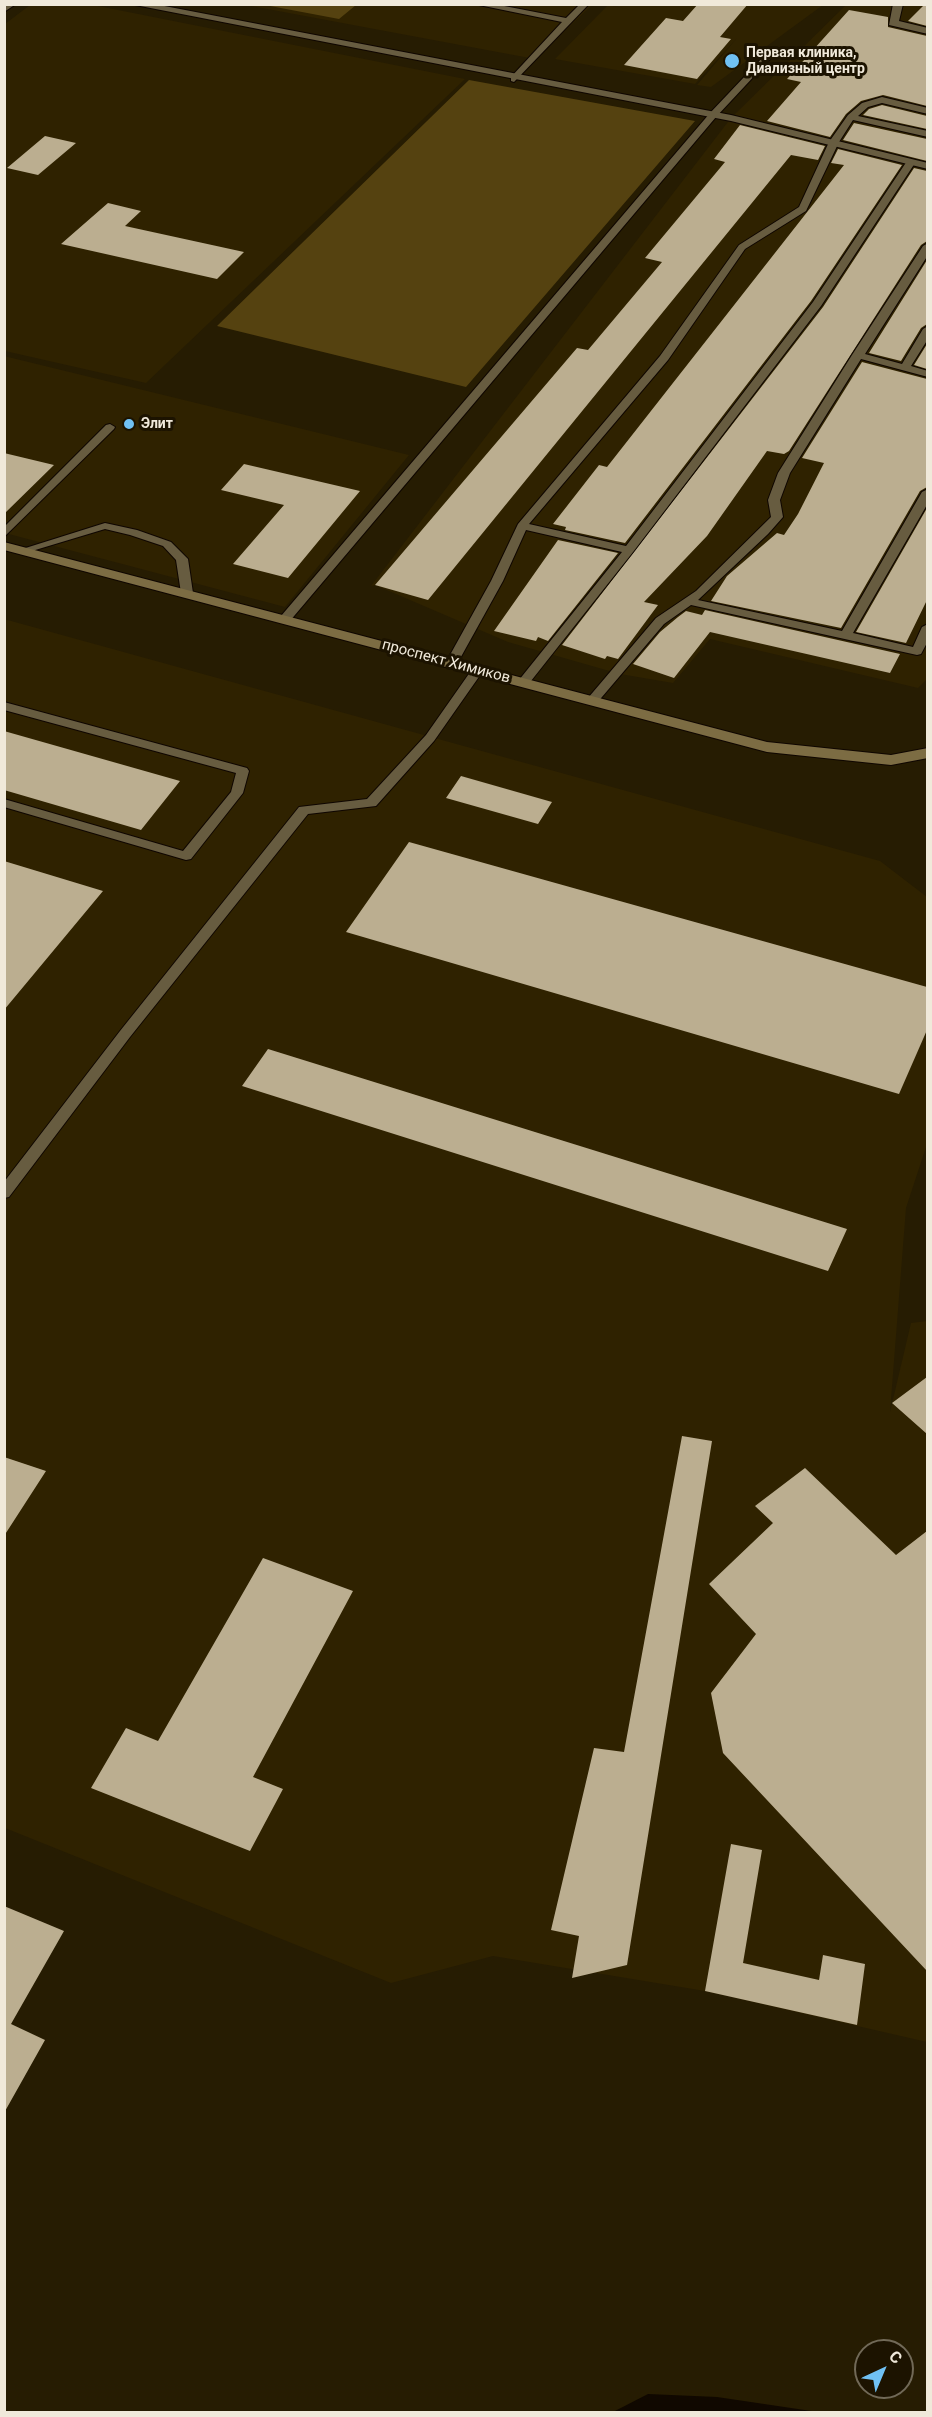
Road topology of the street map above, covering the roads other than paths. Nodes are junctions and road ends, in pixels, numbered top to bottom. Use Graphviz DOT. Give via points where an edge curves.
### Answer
graph roads {
  1 [pos="11,4"];
  2 [pos="135,4"];
  3 [pos="478,4"];
  4 [pos="585,4"];
  5 [pos="898,4"];
  6 [pos="4,9"];
  7 [pos="568,21"];
  8 [pos="927,31"];
  9 [pos="768,57"];
  10 [pos="514,79"];
  11 [pos="927,111"];
  12 [pos="713,115"];
  13 [pos="851,117"];
  14 [pos="927,134"];
  15 [pos="834,142"];
  16 [pos="910,163"];
  17 [pos="927,166"];
  18 [pos="927,246"];
  19 [pos="927,329"];
  20 [pos="857,355"];
  21 [pos="905,369"];
  22 [pos="927,374"];
  23 [pos="110,427"];
  24 [pos="927,492"];
  25 [pos="522,526"];
  26 [pos="4,534"];
  27 [pos="4,546"];
  28 [pos="22,550"];
  29 [pos="629,550"];
  30 [pos="188,593"];
  31 [pos="689,601"];
  32 [pos="285,619"];
  33 [pos="927,627"];
  34 [pos="846,635"];
  35 [pos="451,664"];
  36 [pos="477,671"];
  37 [pos="523,683"];
  38 [pos="592,701"];
  39 [pos="4,706"];
  40 [pos="927,753"];
  41 [pos="4,803"];
  42 [pos="4,1193"];
  1 -- 6 [label="street"];
  2 -- 10 [label="street"];
  3 -- 7 [label="lane"];
  4 -- 7 [label="lane"];
  5 -- 8 [label="street" via="893,23"];
  7 -- 10 [label="lane"];
  9 -- 12 [label="lane"];
  10 -- 12 [label="street"];
  11 -- 13 [label="lane" via="882,100 866,105"];
  12 -- 15 [label="street"];
  12 -- 32 [label="lane"];
  13 -- 14 [label="lane"];
  13 -- 15 [label="lane"];
  15 -- 16 [label="street"];
  15 -- 25 [label="lane" via="803,209 742,247 664,358"];
  16 -- 17 [label="street"];
  16 -- 29 [label="lane" via="817,304"];
  18 -- 20 [label="lane"];
  19 -- 21 [label="lane"];
  20 -- 21 [label="lane"];
  20 -- 31 [label="lane" via="784,473 774,500 777,517"];
  21 -- 22 [label="lane"];
  23 -- 26 [label="lane"];
  24 -- 34 [label="lane"];
  25 -- 29 [label="lane"];
  25 -- 35 [label="lane"];
  27 -- 28 [label="main road, проспект Химиков"];
  28 -- 30 [label="main road, проспект Химиков"];
  28 -- 30 [label="lane" via="105,526 133,532 167,544 182,559"];
  29 -- 37 [label="lane"];
  30 -- 32 [label="main road, проспект Химиков"];
  31 -- 34 [label="lane"];
  31 -- 38 [label="lane" via="660,621"];
  32 -- 35 [label="main road, проспект Химиков"];
  33 -- 34 [label="lane" via="917,651"];
  35 -- 36 [label="main road, проспект Химиков"];
  36 -- 37 [label="main road, проспект Химиков"];
  36 -- 42 [label="lane" via="430,738 371,803 304,810"];
  37 -- 38 [label="main road, проспект Химиков"];
  38 -- 40 [label="main road, проспект Химиков" via="767,747 891,760"];
  39 -- 41 [label="lane" via="243,771 237,793 186,856"];
}
